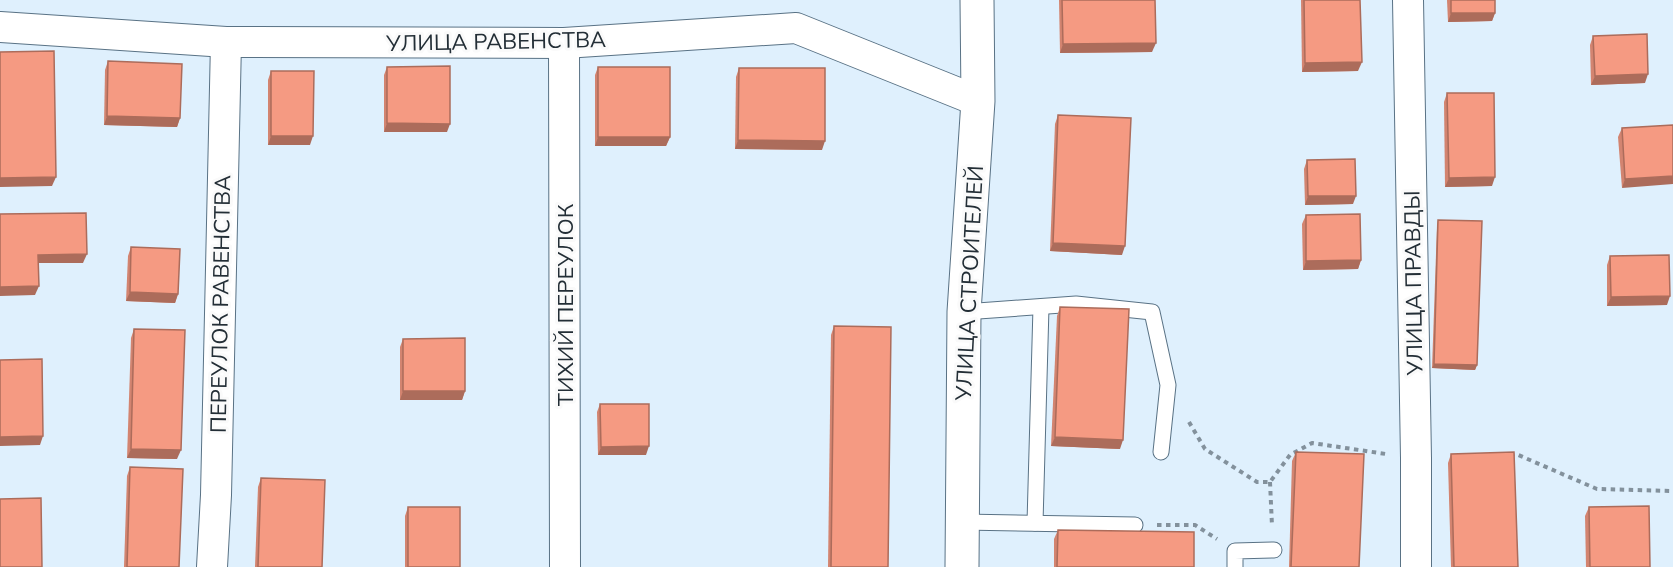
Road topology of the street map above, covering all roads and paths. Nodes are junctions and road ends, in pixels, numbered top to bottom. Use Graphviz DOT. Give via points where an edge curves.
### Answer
graph roads {
  1 [pos="977,0"];
  2 [pos="1408,0"];
  3 [pos="0,27"];
  4 [pos="226,42"];
  5 [pos="564,43"];
  6 [pos="978,101"];
  7 [pos="1041,307"];
  8 [pos="964,312"];
  9 [pos="1161,452"];
  10 [pos="1270,482"];
  11 [pos="962,522"];
  12 [pos="1035,523"];
  13 [pos="1135,525"];
  14 [pos="1274,550"];
  15 [pos="1235,559"];
  16 [pos="212,567"];
  17 [pos="565,567"];
  18 [pos="962,567"];
  19 [pos="1416,567"];
  1 -- 6 [label="street, УЛИЦА СТРОИТЕЛЕЙ"];
  2 -- 19 [label="street, УЛИЦА ПРАВДЫ"];
  3 -- 4 [label="street, УЛИЦА РАВЕНСТВА"];
  4 -- 5 [label="street, УЛИЦА РАВЕНСТВА"];
  4 -- 16 [label="street, ПЕРЕУЛОК РАВЕНСТВА"];
  5 -- 6 [label="street, УЛИЦА РАВЕНСТВА" via="796,28"];
  5 -- 17 [label="street, ТИХИЙ ПЕРЕУЛОК"];
  6 -- 8 [label="street, УЛИЦА СТРОИТЕЛЕЙ"];
  7 -- 8 [label="lane"];
  7 -- 9 [label="lane" via="1076,304 1152,312 1168,385"];
  7 -- 12 [label="lane"];
  8 -- 11 [label="street, УЛИЦА СТРОИТЕЛЕЙ"];
  10 -- 14 [label="path"];
  11 -- 12 [label="lane"];
  11 -- 18 [label="street, УЛИЦА СТРОИТЕЛЕЙ"];
  12 -- 13 [label="lane"];
  13 -- 15 [label="path" via="1194,525"];
  14 -- 15 [label="lane"];
}
